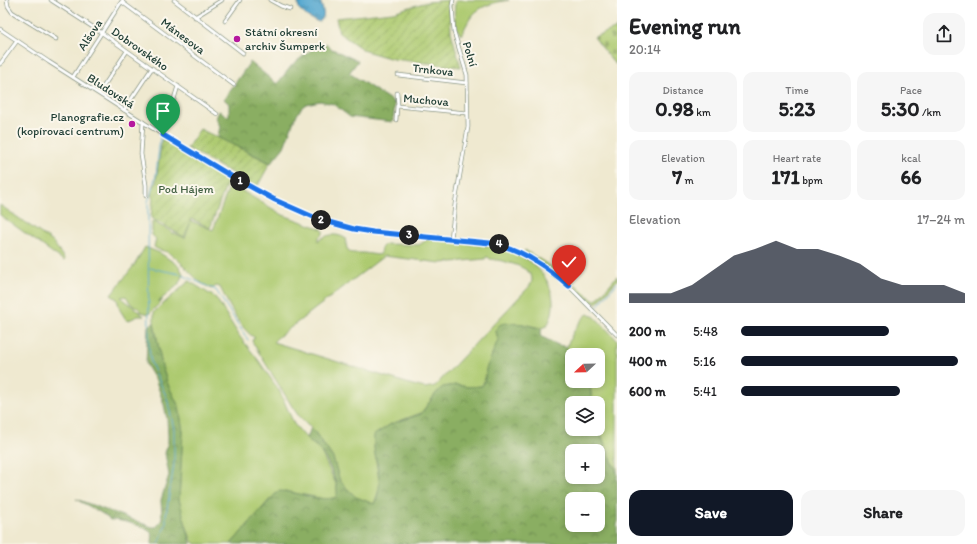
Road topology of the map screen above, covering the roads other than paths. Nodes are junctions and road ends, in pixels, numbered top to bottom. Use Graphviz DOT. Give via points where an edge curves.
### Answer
graph roads {
  1 [pos="7,0"];
  2 [pos="51,0"];
  3 [pos="174,0"];
  4 [pos="222,0"];
  5 [pos="240,0"];
  6 [pos="270,0"];
  7 [pos="453,0"];
  8 [pos="122,1"];
  9 [pos="290,9"];
  10 [pos="195,17"];
  11 [pos="225,21"];
  12 [pos="0,29"];
  13 [pos="102,33"];
  14 [pos="56,39"];
  15 [pos="17,41"];
  16 [pos="127,51"];
  17 [pos="243,53"];
  18 [pos="0,64"];
  19 [pos="152,68"];
  20 [pos="398,75"];
  21 [pos="73,77"];
  22 [pos="467,83"];
  23 [pos="234,85"];
  24 [pos="178,86"];
  25 [pos="397,93"];
  26 [pos="99,94"];
  27 [pos="398,106"];
  28 [pos="124,110"];
  29 [pos="467,113"];
  30 [pos="217,114"];
  31 [pos="396,120"];
  32 [pos="143,122"];
  33 [pos="163,135"];
  34 [pos="146,196"];
  35 [pos="451,239"];
  36 [pos="617,335"];
  1 -- 14 [label="street" via="12,12"];
  2 -- 13 [label="street, Dobrovského"];
  3 -- 10 [label="street"];
  4 -- 10 [label="street"];
  5 -- 11 [label="street"];
  6 -- 9 [label="street"];
  7 -- 22 [label="street, Polní" via="454,32"];
  8 -- 13 [label="street, Alšova"];
  8 -- 23 [label="street, Mánesova"];
  10 -- 17 [label="street"];
  12 -- 15 [label="street, Bludovská"];
  13 -- 16 [label="street, Dobrovského"];
  13 -- 21 [label="street, Alšova"];
  15 -- 18 [label="street"];
  15 -- 21 [label="street, Bludovská"];
  16 -- 19 [label="street, Dobrovského"];
  16 -- 26 [label="street"];
  19 -- 24 [label="street, Dobrovského"];
  19 -- 28 [label="street"];
  20 -- 22 [label="street, Trnkova"];
  21 -- 26 [label="street, Bludovská"];
  22 -- 29 [label="street, Polní"];
  24 -- 30 [label="street, Dobrovského"];
  24 -- 33 [label="street"];
  25 -- 27 [label="street"];
  26 -- 28 [label="street, Bludovská"];
  27 -- 29 [label="street, Muchova"];
  27 -- 31 [label="street, Muchova"];
  28 -- 32 [label="street, Bludovská"];
  29 -- 35 [label="street, Polní" via="467,133"];
  32 -- 33 [label="street, Bludovská"];
  32 -- 34 [label="street" via="142,154"];
  33 -- 35 [label="street, Bludovská" via="275,200 318,219 373,232"];
  35 -- 36 [label="street, Bludovská" via="499,244 524,254 569,286"];
}
